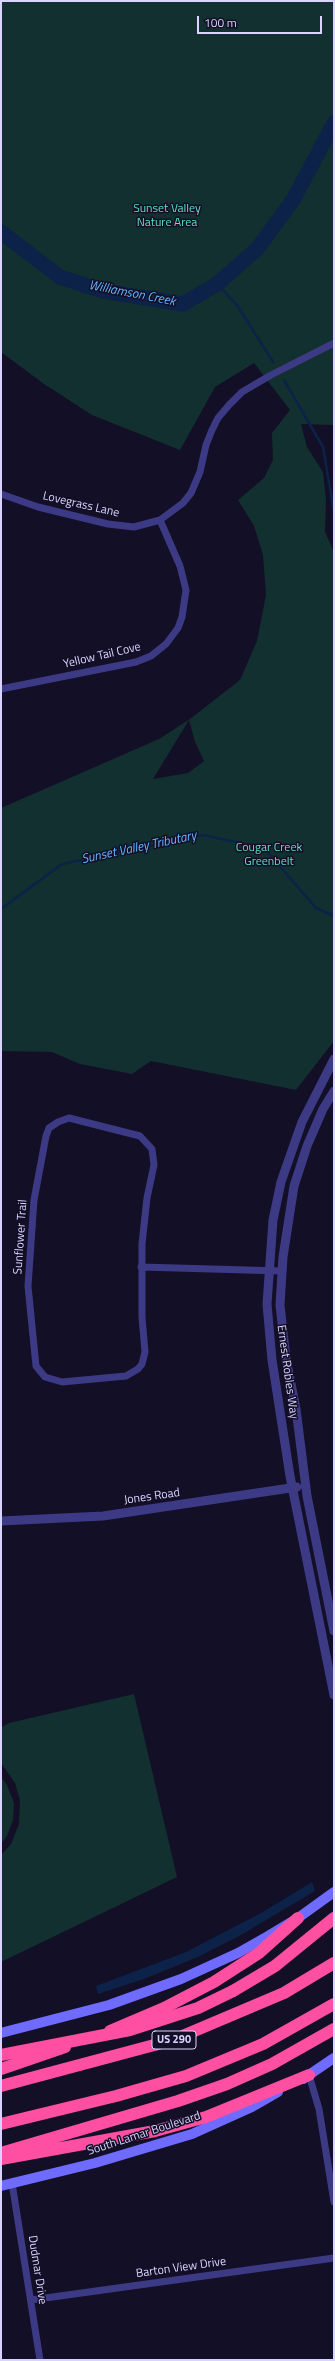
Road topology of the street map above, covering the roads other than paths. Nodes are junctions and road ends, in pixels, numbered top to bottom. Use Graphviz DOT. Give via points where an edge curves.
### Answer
graph roads {
  1 [pos="334,343"];
  2 [pos="1,494"];
  3 [pos="160,520"];
  4 [pos="1,689"];
  5 [pos="334,1059"];
  6 [pos="334,1091"];
  7 [pos="141,1267"];
  8 [pos="269,1271"];
  9 [pos="282,1271"];
  10 [pos="306,1486"];
  11 [pos="293,1488"];
  12 [pos="1,1521"];
  13 [pos="314,1532"];
  14 [pos="302,1534"];
  15 [pos="329,1607"];
  16 [pos="317,1609"];
  17 [pos="334,1632"];
  18 [pos="334,1695"];
  19 [pos="334,1892"];
  20 [pos="298,1918"];
  21 [pos="334,1918"];
  22 [pos="334,1963"];
  23 [pos="334,2004"];
  24 [pos="334,2029"];
  25 [pos="1,2033"];
  26 [pos="1,2055"];
  27 [pos="334,2058"];
  28 [pos="1,2069"];
  29 [pos="309,2075"];
  30 [pos="1,2086"];
  31 [pos="1,2124"];
  32 [pos="1,2153"];
  33 [pos="1,2159"];
  34 [pos="12,2183"];
  35 [pos="1,2186"];
  36 [pos="334,2202"];
  37 [pos="334,2258"];
  38 [pos="31,2300"];
  39 [pos="40,2360"];
  1 -- 3 [label="street, Lovegrass Lane" via="242,392 229,405 212,430 191,494"];
  2 -- 3 [label="street, Lovegrass Lane" via="108,524 134,527"];
  3 -- 4 [label="street, Yellow Tail Cove" via="182,572 186,590 178,628 166,644 151,656 136,662"];
  5 -- 8 [label="street, Ernest Robles Way" via="302,1122 281,1182 273,1220"];
  6 -- 9 [label="street, Ernest Robles Way" via="323,1109 294,1186"];
  7 -- 7 [label="street, Sunflower Trail" via="147,1198 154,1165 152,1149 140,1136 69,1118 58,1122 49,1128 46,1136 34,1200 30,1245 28,1286 31,1332 36,1366 45,1378 62,1382 126,1376 138,1369 146,1352"];
  7 -- 8 [label="street"];
  8 -- 9 [label="street"];
  8 -- 11 [label="street, Ernest Robles Way" via="266,1304 268,1324"];
  9 -- 10 [label="street, Ernest Robles Way" via="280,1305 286,1359 296,1409"];
  10 -- 11 [label="street, Jones Road"];
  10 -- 13 [label="street, Ernest Robles Way"];
  11 -- 12 [label="street, Jones Road" via="103,1516"];
  11 -- 14 [label="street, Ernest Robles Way"];
  13 -- 14 [label="street"];
  13 -- 15 [label="street, Ernest Robles Way"];
  14 -- 16 [label="street, Ernest Robles Way"];
  15 -- 16 [label="street"];
  15 -- 17 [label="street, Ernest Robles Way"];
  16 -- 18 [label="street, Ernest Robles Way"];
  19 -- 20 [label="main road"];
  20 -- 25 [label="main road" via="238,1953 182,1979 109,2005"];
  20 -- 28 [label="highway" via="259,1954 214,1982 164,2008 113,2030"];
  21 -- 26 [label="highway, bridge" via="275,1966 233,1991 192,2010 130,2030"];
  22 -- 30 [label="highway, US 290" via="277,1996 173,2040"];
  23 -- 31 [label="highway" via="263,2044 186,2076"];
  24 -- 32 [label="highway" via="272,2064 227,2084 139,2113"];
  27 -- 29 [label="main road, South Lamar Boulevard"];
  29 -- 33 [label="highway" via="206,2117 155,2131"];
  29 -- 34 [label="main road, South Lamar Boulevard" via="252,2107 192,2134 95,2163"];
  29 -- 36 [label="street" via="319,2109"];
  34 -- 35 [label="main road, South Lamar Boulevard"];
  34 -- 38 [label="street, Dudmar Drive"];
  37 -- 38 [label="street, Barton View Drive"];
  38 -- 39 [label="street, Dudmar Drive"];
}
